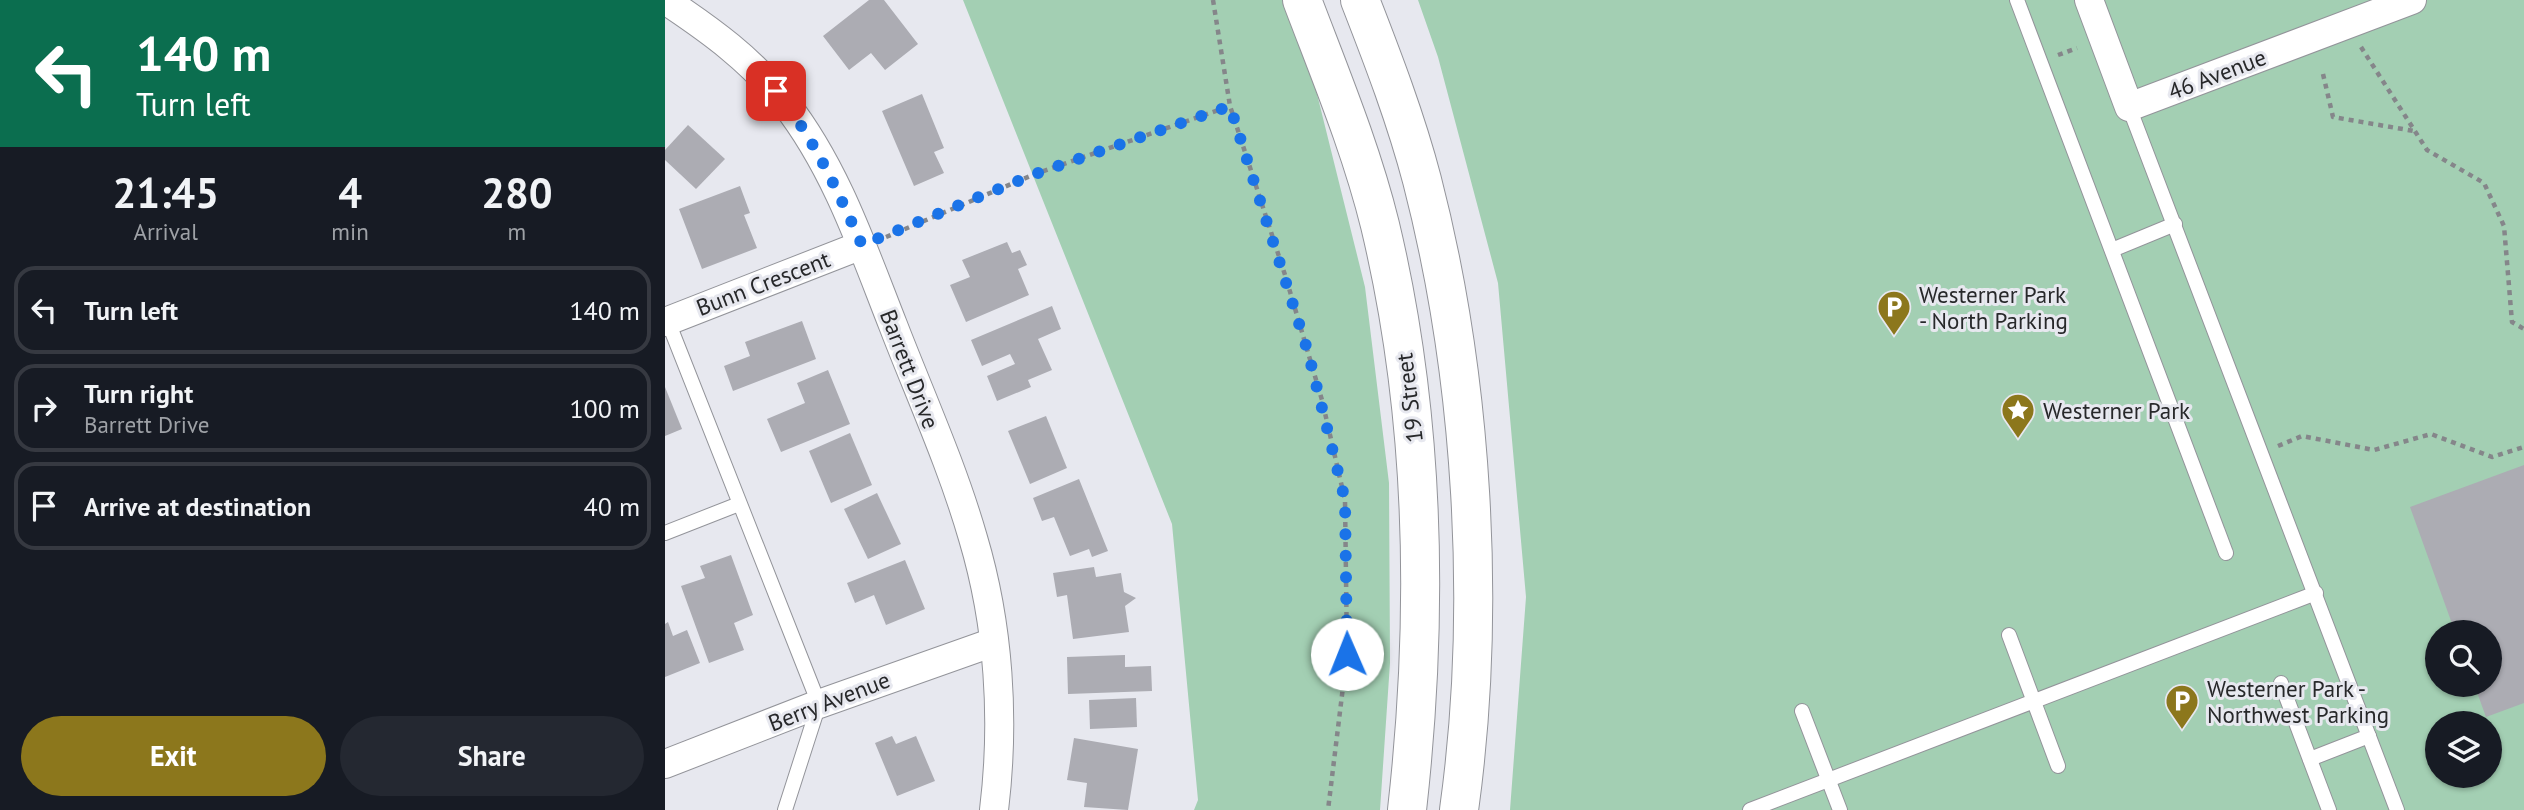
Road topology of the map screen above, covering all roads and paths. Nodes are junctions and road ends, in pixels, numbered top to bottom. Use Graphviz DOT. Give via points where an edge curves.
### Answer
graph roads {
  1 [pos="665,0"];
  2 [pos="1213,0"];
  3 [pos="1302,0"];
  4 [pos="1360,0"];
  5 [pos="2018,0"];
  6 [pos="2089,0"];
  7 [pos="2412,0"];
  8 [pos="2352,23"];
  9 [pos="2323,74"];
  10 [pos="1230,106"];
  11 [pos="2129,107"];
  12 [pos="2414,131"];
  13 [pos="2175,224"];
  14 [pos="862,245"];
  15 [pos="2112,250"];
  16 [pos="666,319"];
  17 [pos="2524,329"];
  18 [pos="2524,447"];
  19 [pos="2261,453"];
  20 [pos="739,503"];
  21 [pos="665,533"];
  22 [pos="2226,554"];
  23 [pos="2316,593"];
  24 [pos="2009,635"];
  25 [pos="994,642"];
  26 [pos="2281,683"];
  27 [pos="2034,701"];
  28 [pos="819,704"];
  29 [pos="1802,711"];
  30 [pos="2369,736"];
  31 [pos="2310,759"];
  32 [pos="665,764"];
  33 [pos="2057,766"];
  34 [pos="1829,780"];
  35 [pos="785,810"];
  36 [pos="994,810"];
  37 [pos="1328,810"];
  38 [pos="1407,810"];
  39 [pos="1459,810"];
  40 [pos="1751,810"];
  41 [pos="1840,810"];
  42 [pos="2329,810"];
  43 [pos="2397,810"];
  1 -- 14 [label="street, Barrett Drive" via="740,54 786,104 831,177"];
  2 -- 10 [label="path"];
  3 -- 38 [label="main road, 19 Street" via="1348,122 1379,224 1402,332 1415,430 1420,515 1419,700"];
  4 -- 39 [label="main road" via="1422,181 1448,309 1465,432 1474,622 1468,747"];
  5 -- 15 [label="lane"];
  6 -- 11 [label="street"];
  7 -- 8 [label="street, 46 Avenue"];
  8 -- 11 [label="street, 46 Avenue"];
  8 -- 12 [label="path" via="2361,46"];
  9 -- 12 [label="path" via="2333,117"];
  10 -- 14 [label="path" via="1035,174"];
  10 -- 37 [label="path" via="1308,352 1345,500 1347,654"];
  11 -- 13 [label="lane"];
  12 -- 17 [label="path" via="2427,150 2484,183 2504,226 2512,322"];
  13 -- 15 [label="lane"];
  13 -- 19 [label="lane"];
  14 -- 16 [label="street, Bunn Crescent"];
  14 -- 25 [label="street, Barrett Drive" via="968,524 986,587"];
  15 -- 22 [label="lane"];
  16 -- 20 [label="lane"];
  18 -- 19 [label="path" via="2492,457 2431,434 2374,450 2302,436"];
  19 -- 23 [label="lane"];
  20 -- 21 [label="lane"];
  20 -- 28 [label="lane"];
  23 -- 27 [label="lane"];
  23 -- 30 [label="lane"];
  24 -- 27 [label="lane"];
  25 -- 28 [label="street, Berry Avenue"];
  25 -- 36 [label="street, Barrett Drive" via="999,713"];
  26 -- 31 [label="lane"];
  27 -- 33 [label="lane"];
  27 -- 34 [label="lane"];
  28 -- 32 [label="street, Berry Avenue"];
  28 -- 35 [label="lane"];
  29 -- 34 [label="lane"];
  30 -- 31 [label="lane"];
  30 -- 43 [label="lane"];
  31 -- 42 [label="lane"];
  34 -- 40 [label="lane"];
  34 -- 41 [label="lane"];
}
